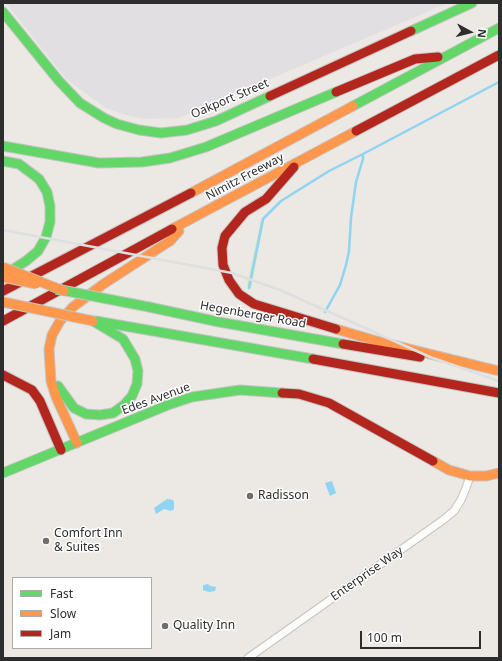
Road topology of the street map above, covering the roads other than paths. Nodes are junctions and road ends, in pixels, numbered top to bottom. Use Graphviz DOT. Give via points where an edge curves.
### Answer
graph roads {
  1 [pos="472,3"];
  2 [pos="3,12"];
  3 [pos="499,28"];
  4 [pos="499,55"];
  5 [pos="445,56"];
  6 [pos="3,146"];
  7 [pos="3,161"];
  8 [pos="299,161"];
  9 [pos="192,219"];
  10 [pos="3,267"];
  11 [pos="3,276"];
  12 [pos="3,290"];
  13 [pos="64,291"];
  14 [pos="3,302"];
  15 [pos="3,321"];
  16 [pos="93,321"];
  17 [pos="49,364"];
  18 [pos="499,371"];
  19 [pos="3,376"];
  20 [pos="499,393"];
  21 [pos="77,443"];
  22 [pos="61,450"];
  23 [pos="3,473"];
  24 [pos="499,473"];
  25 [pos="470,476"];
  26 [pos="248,658"];
  1 -- 2 [label="main road, Oakport Street" via="216,121 186,130 161,133 117,124 80,103"];
  3 -- 5 [label="main road, Nimitz Freeway"];
  4 -- 8 [label="main road, Nimitz Freeway"];
  5 -- 6 [label="main road" via="415,60 206,147 170,158 142,162 99,163"];
  5 -- 12 [label="main road, Nimitz Freeway" via="168,205"];
  7 -- 11 [label="main road" via="20,164 39,179 47,192 50,206 50,222 46,237 38,251"];
  8 -- 9 [label="main road, Nimitz Freeway"];
  8 -- 18 [label="main road" via="266,199 245,212 225,236 222,248 223,265 239,294 268,310 373,340"];
  9 -- 15 [label="main road, Nimitz Freeway"];
  9 -- 17 [label="main road" via="170,241 74,306 60,321 52,335 48,349"];
  10 -- 13 [label="main road, bridge"];
  11 -- 13 [label="main road, Hegenberger Road, bridge"];
  13 -- 18 [label="main road, Hegenberger Road, bridge" via="219,322"];
  14 -- 16 [label="main road, bridge"];
  16 -- 17 [label="main road" via="123,339 135,359 138,384 124,406 113,413 100,415 86,414 74,408 58,388"];
  16 -- 20 [label="main road"];
  17 -- 21 [label="main road" via="56,397"];
  19 -- 22 [label="main road" via="32,390 40,401"];
  21 -- 22 [label="main road, Edes Avenue"];
  21 -- 25 [label="main road, Edes Avenue" via="192,397 240,390 265,391 299,394 329,404 444,468"];
  22 -- 23 [label="main road, Edes Avenue"];
  24 -- 25 [label="main road, Edes Avenue"];
  25 -- 26 [label="street, Enterprise Way" via="454,511"];
}
